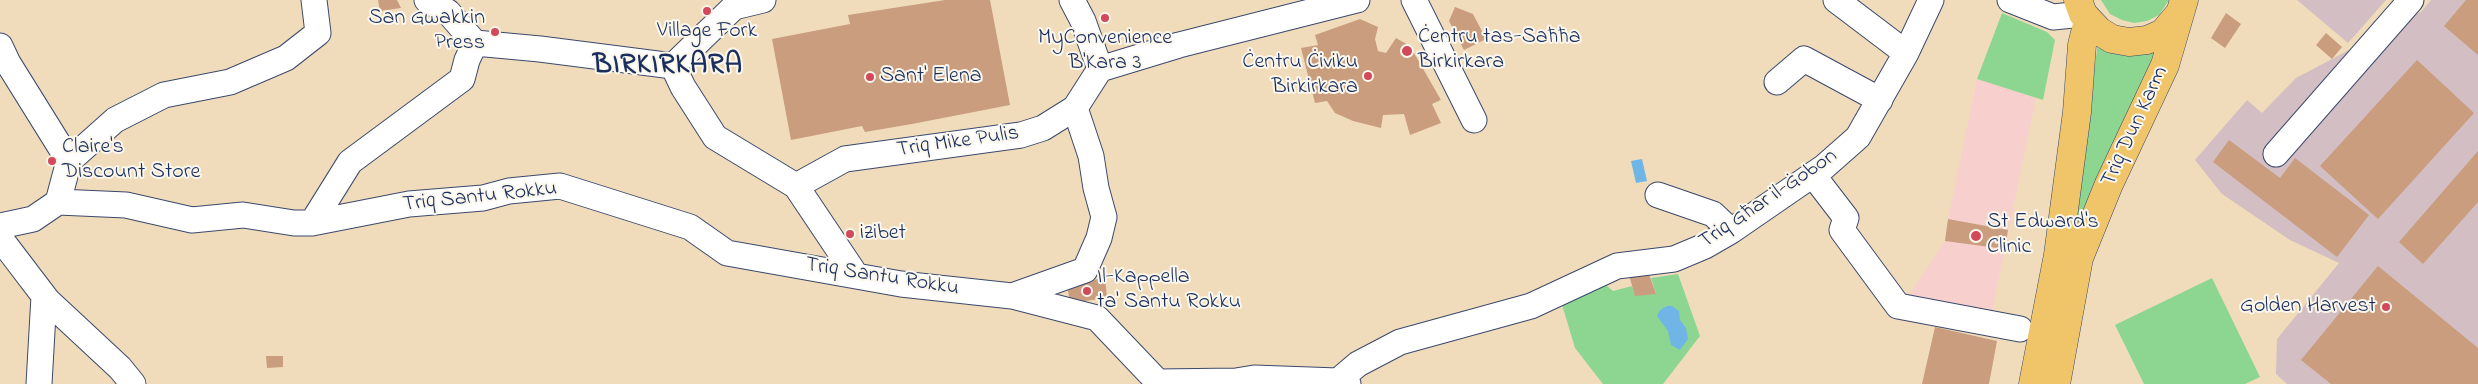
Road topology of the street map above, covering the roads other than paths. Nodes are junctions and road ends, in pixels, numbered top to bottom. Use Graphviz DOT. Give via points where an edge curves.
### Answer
graph roads {
  1 [pos="314,0"];
  2 [pos="426,0"];
  3 [pos="762,0"];
  4 [pos="1072,0"];
  5 [pos="1357,0"];
  6 [pos="1414,0"];
  7 [pos="1836,0"];
  8 [pos="1932,0"];
  9 [pos="2010,0"];
  10 [pos="2411,0"];
  11 [pos="734,3"];
  12 [pos="2182,7"];
  13 [pos="2083,12"];
  14 [pos="475,43"];
  15 [pos="0,46"];
  16 [pos="1906,53"];
  17 [pos="673,66"];
  18 [pos="1100,69"];
  19 [pos="1777,82"];
  20 [pos="1880,100"];
  21 [pos="1075,108"];
  22 [pos="1474,120"];
  23 [pos="2276,154"];
  24 [pos="69,161"];
  25 [pos="1813,175"];
  26 [pos="796,186"];
  27 [pos="1658,195"];
  28 [pos="58,202"];
  29 [pos="312,223"];
  30 [pos="0,226"];
  31 [pos="1731,231"];
  32 [pos="0,238"];
  33 [pos="855,274"];
  34 [pos="44,296"];
  35 [pos="1012,296"];
  36 [pos="2020,330"];
  37 [pos="1343,383"];
  38 [pos="38,384"];
  39 [pos="133,384"];
  40 [pos="2033,384"];
  41 [pos="2056,384"];
  1 -- 24 [label="street" via="318,33 286,58 230,82 164,95 115,120"];
  2 -- 14 [label="street" via="448,12"];
  3 -- 11 [label="street"];
  4 -- 18 [label="street"];
  5 -- 18 [label="street" via="1179,45"];
  6 -- 22 [label="street"];
  7 -- 16 [label="street"];
  8 -- 16 [label="street, Triq Għar il-Ġobon"];
  9 -- 13 [label="street" via="2053,17"];
  10 -- 23 [label="street"];
  11 -- 17 [label="street"];
  12 -- 13 [label="highway, Triq Dun Karm" via="2162,33 2147,40 2129,42 2112,39 2099,32"];
  12 -- 41 [label="highway, Triq Dun Karm" via="2165,65 2109,184 2079,258"];
  13 -- 40 [label="highway, Triq Dun Karm" via="2077,112 2058,255"];
  14 -- 17 [label="street"];
  14 -- 29 [label="street" via="466,60 462,79 350,162"];
  15 -- 24 [label="street"];
  16 -- 20 [label="street, Triq Għar il-Ġobon"];
  17 -- 26 [label="street" via="715,137"];
  18 -- 21 [label="street, Triq Mike Pulis"];
  19 -- 20 [label="street" via="1804,59"];
  20 -- 25 [label="street, Triq Għar il-Ġobon" via="1858,137"];
  21 -- 26 [label="street, Triq Mike Pulis" via="1043,128 1021,135 845,159"];
  21 -- 35 [label="street" via="1092,156 1104,217 1099,238 1084,270"];
  24 -- 28 [label="street"];
  25 -- 31 [label="street, Triq Għar il-Ġobon"];
  25 -- 36 [label="street" via="1846,218 1842,230 1898,306"];
  26 -- 33 [label="street"];
  27 -- 31 [label="street" via="1713,214"];
  28 -- 29 [label="street, Triq Santu Rokku" via="126,205 192,220 243,215"];
  28 -- 30 [label="street" via="33,219"];
  29 -- 33 [label="street, Triq Santu Rokku" via="409,204 483,198 509,191 560,186 690,227 727,254"];
  31 -- 37 [label="street, Triq Għar il-Ġobon" via="1674,259 1617,266 1530,306 1400,342 1358,364"];
  32 -- 34 [label="street"];
  33 -- 35 [label="street, Triq Santu Rokku" via="902,284"];
  34 -- 38 [label="street"];
  34 -- 39 [label="street"];
  35 -- 37 [label="street, Triq Santu Rokku" via="1097,318 1158,382 1254,378"];
}
